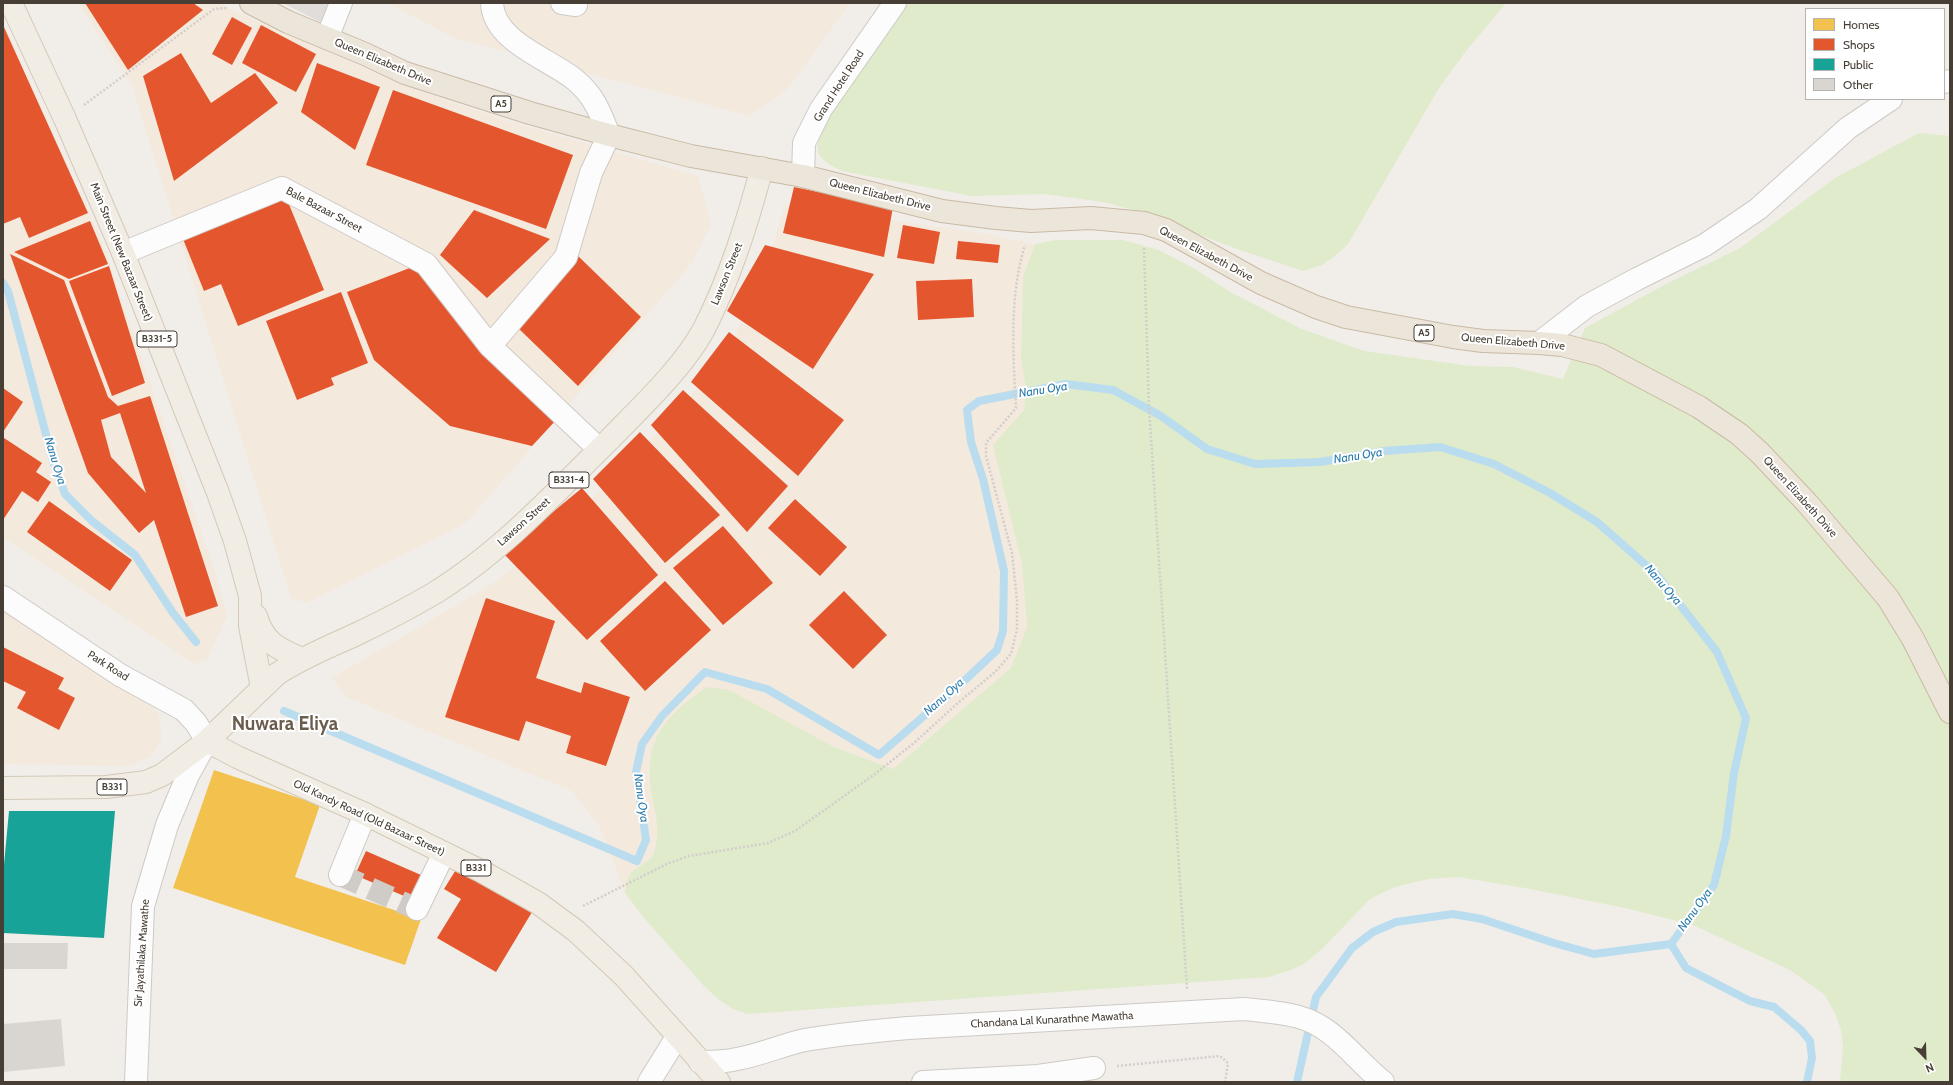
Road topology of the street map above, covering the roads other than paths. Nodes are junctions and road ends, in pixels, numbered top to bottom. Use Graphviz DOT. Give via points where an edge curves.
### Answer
graph roads {
  1 [pos="11,3"];
  2 [pos="341,3"];
  3 [pos="492,3"];
  4 [pos="895,3"];
  5 [pos="254,5"];
  6 [pos="327,38"];
  7 [pos="1890,100"];
  8 [pos="609,135"];
  9 [pos="762,168"];
  10 [pos="803,176"];
  11 [pos="123,253"];
  12 [pos="1539,343"];
  13 [pos="490,346"];
  14 [pos="599,449"];
  15 [pos="250,596"];
  16 [pos="3,597"];
  17 [pos="302,659"];
  18 [pos="262,688"];
  19 [pos="1950,712"];
  20 [pos="206,741"];
  21 [pos="3,788"];
  22 [pos="365,814"];
  23 [pos="444,853"];
  24 [pos="340,875"];
  25 [pos="417,909"];
  26 [pos="677,1037"];
  27 [pos="700,1062"];
  28 [pos="1094,1068"];
  29 [pos="136,1082"];
  30 [pos="649,1082"];
  31 [pos="719,1082"];
  32 [pos="922,1082"];
  33 [pos="1383,1082"];
  1 -- 11 [label="main road, Main Street (New Bazaar Street) / B331-5"];
  2 -- 6 [label="street"];
  3 -- 8 [label="street" via="492,10 508,37 574,79 596,102"];
  4 -- 10 [label="street, Grand Hotel Road" via="821,109 804,143"];
  5 -- 6 [label="highway, Queen Elizabeth Drive / A5"];
  6 -- 8 [label="highway, Queen Elizabeth Drive / A5" via="405,73 439,85"];
  7 -- 12 [label="street" via="1848,128 1758,209 1705,245 1588,306"];
  8 -- 9 [label="highway, Queen Elizabeth Drive / A5" via="691,156"];
  8 -- 13 [label="street" via="591,173 566,257"];
  9 -- 10 [label="highway, Queen Elizabeth Drive / A5"];
  9 -- 14 [label="main road, Lawson Street / B331-4" via="731,270 703,330 668,377"];
  10 -- 12 [label="highway, Queen Elizabeth Drive / A5" via="942,211 1031,221 1091,218 1144,223 1166,230 1261,283 1346,317 1453,338"];
  11 -- 13 [label="street, Bale Bazaar Street" via="282,188 426,264"];
  11 -- 15 [label="main road, Main Street (New Bazaar Street) / B331-5" via="218,493"];
  12 -- 19 [label="highway, Queen Elizabeth Drive / A5" via="1584,349 1619,364 1672,391 1720,420 1760,454 1807,503 1888,598 1913,639"];
  13 -- 14 [label="street"];
  14 -- 17 [label="main road, Lawson Street / B331-4" via="558,492 493,550 435,593"];
  15 -- 17 [label="main road, Main Street (New Bazaar Street) / B331-5" via="259,626 267,640 281,650"];
  15 -- 18 [label="main road, Main Street (New Bazaar Street) / B331-5" via="250,626"];
  16 -- 20 [label="street, Park Road" via="120,675 184,710 196,723"];
  17 -- 18 [label="main road, Lawson Street / B331-4" via="277,674"];
  18 -- 20 [label="main road, Lawson Street / B331-4"];
  20 -- 21 [label="main road, B331" via="162,775 146,782 106,787"];
  20 -- 22 [label="main road, Old Kandy Road (Old Bazaar Street) / B331"];
  20 -- 29 [label="street, Sir Jayathilaka Mawathe" via="166,825 143,906"];
  22 -- 23 [label="main road, Old Kandy Road (Old Bazaar Street) / B331"];
  22 -- 24 [label="street"];
  23 -- 25 [label="street"];
  23 -- 26 [label="main road, Old Kandy Road (Old Bazaar Street) / B331" via="510,886 576,932 624,976"];
  26 -- 27 [label="main road, Old Kandy Road (Old Bazaar Street) / B331"];
  26 -- 30 [label="street"];
  27 -- 31 [label="main road, Old Kandy Road (Old Bazaar Street) / B331"];
  27 -- 33 [label="street, Chandana Lal Kunarathne Mawatha" via="738,1059 805,1040 861,1032 1244,1008 1299,1017 1323,1027"];
  28 -- 32 [label="street" via="1038,1076"];
}
